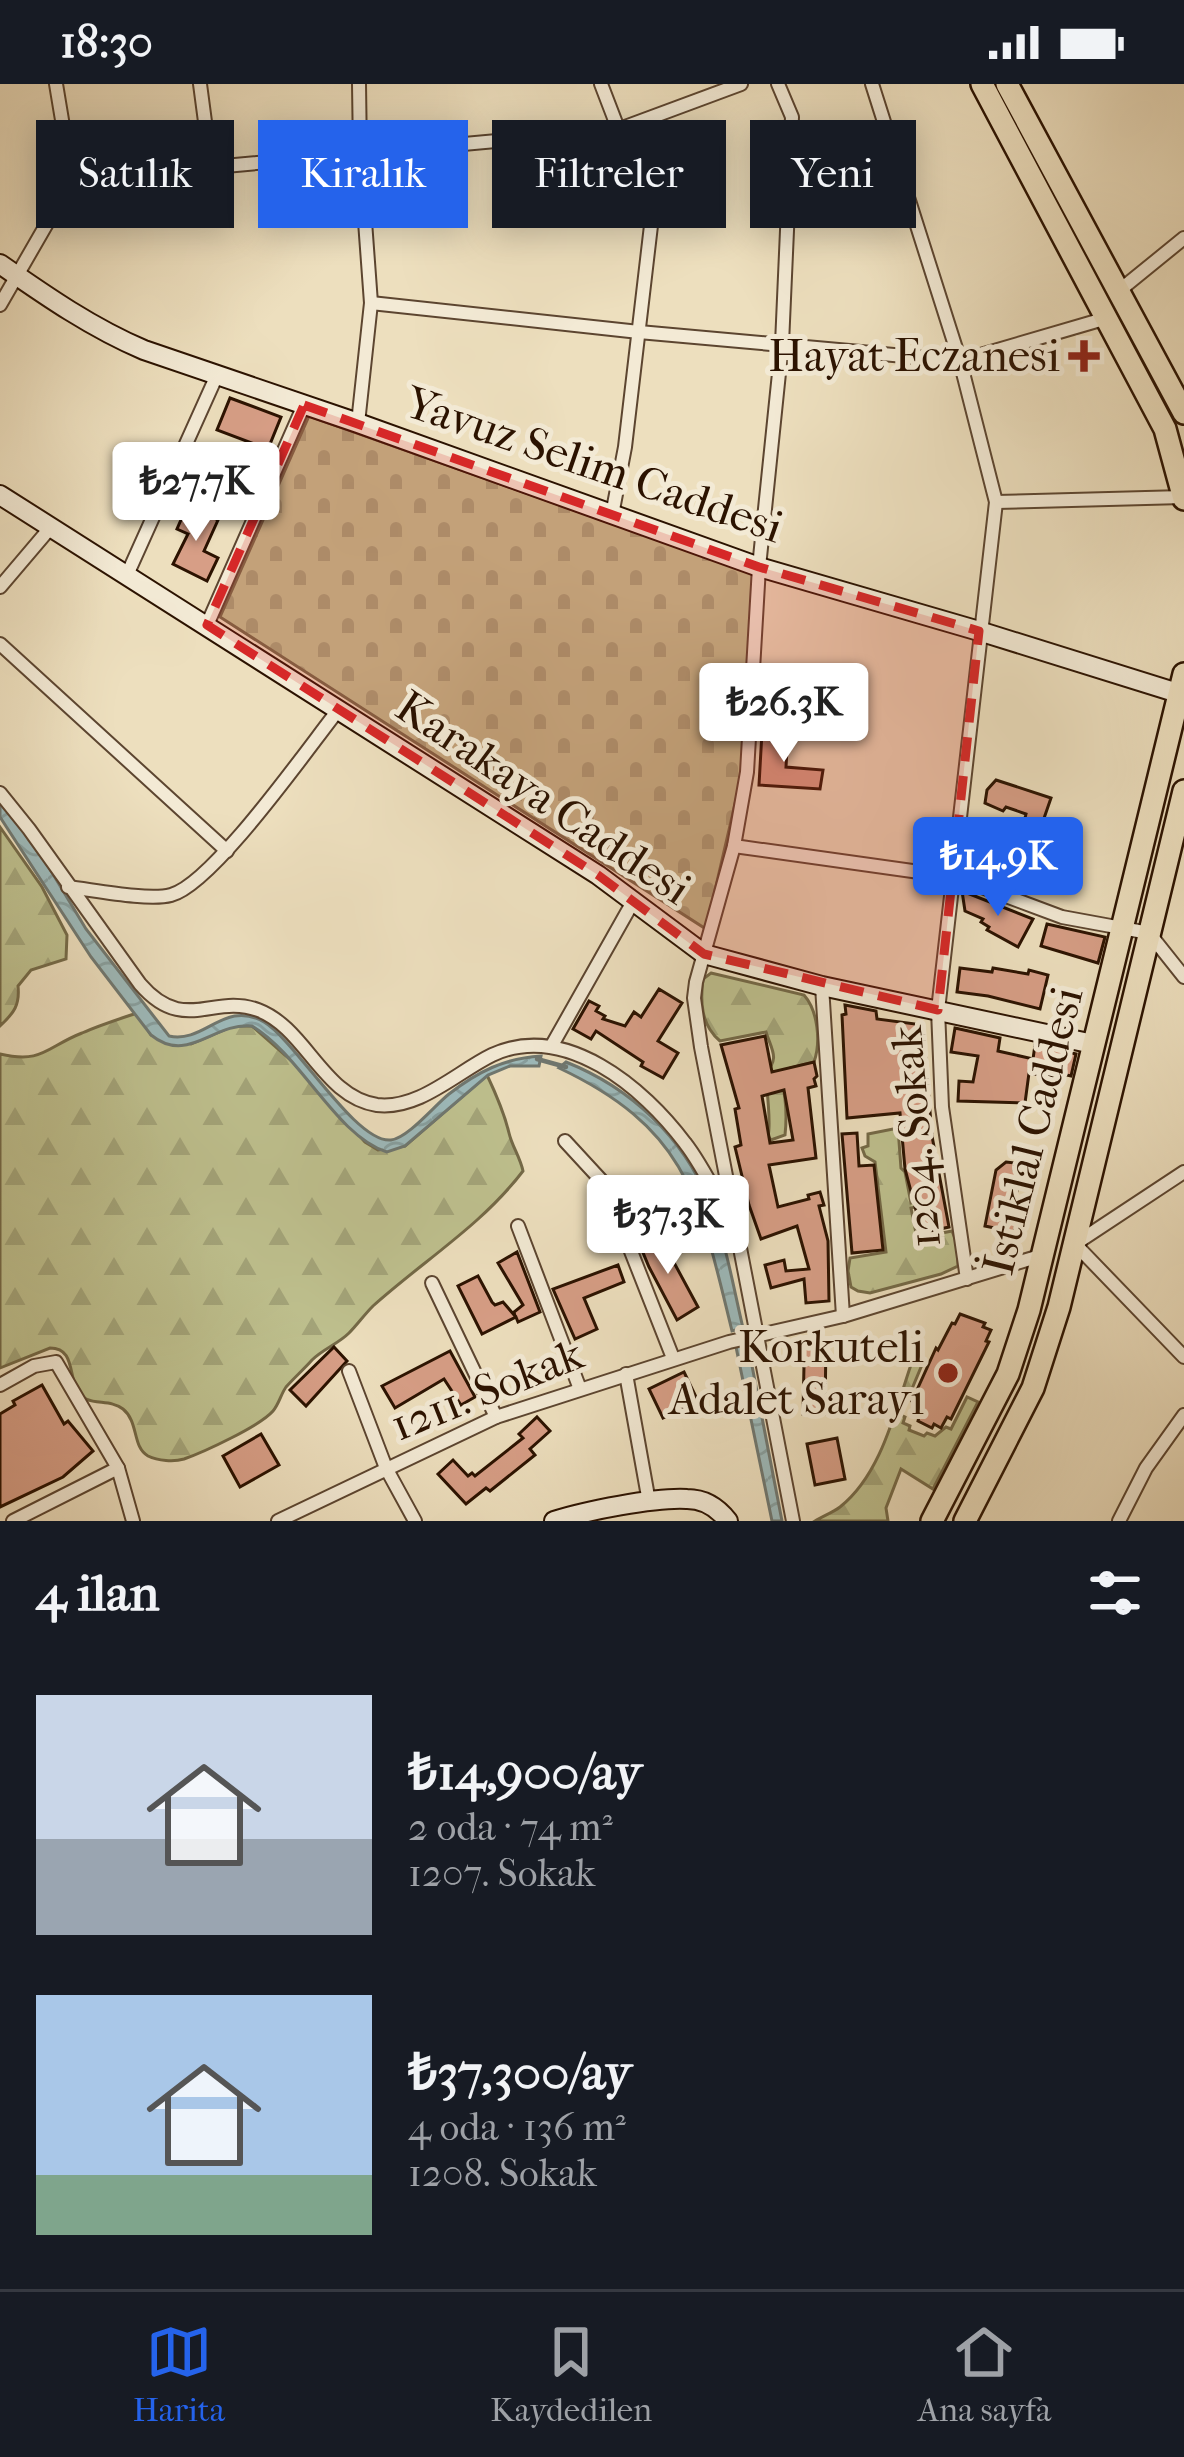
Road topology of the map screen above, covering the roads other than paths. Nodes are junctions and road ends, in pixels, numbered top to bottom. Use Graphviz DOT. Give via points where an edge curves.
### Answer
graph roads {
  1 [pos="56,84"];
  2 [pos="200,84"];
  3 [pos="359,84"];
  4 [pos="601,84"];
  5 [pos="741,84"];
  6 [pos="778,84"];
  7 [pos="872,84"];
  8 [pos="982,84"];
  9 [pos="1007,84"];
  10 [pos="62,120"];
  11 [pos="205,120"];
  12 [pos="360,120"];
  13 [pos="614,120"];
  14 [pos="644,120"];
  15 [pos="44,228"];
  16 [pos="366,228"];
  17 [pos="651,228"];
  18 [pos="1184,238"];
  19 [pos="0,264"];
  20 [pos="17,276"];
  21 [pos="1120,290"];
  22 [pos="371,302"];
  23 [pos="0,305"];
  24 [pos="1107,318"];
  25 [pos="639,332"];
  26 [pos="782,344"];
  27 [pos="960,362"];
  28 [pos="218,375"];
  29 [pos="304,404"];
  30 [pos="1184,412"];
  31 [pos="358,423"];
  32 [pos="0,495"];
  33 [pos="1184,498"];
  34 [pos="996,502"];
  35 [pos="612,515"];
  36 [pos="51,527"];
  37 [pos="759,567"];
  38 [pos="127,575"];
  39 [pos="0,587"];
  40 [pos="207,626"];
  41 [pos="979,631"];
  42 [pos="0,644"];
  43 [pos="1182,684"];
  44 [pos="339,709"];
  45 [pos="1184,791"];
  46 [pos="0,793"];
  47 [pos="734,846"];
  48 [pos="227,851"];
  49 [pos="955,877"];
  50 [pos="68,887"];
  51 [pos="634,900"];
  52 [pos="1124,929"];
  53 [pos="1149,933"];
  54 [pos="704,955"];
  55 [pos="1184,976"];
  56 [pos="822,986"];
  57 [pos="938,1010"];
  58 [pos="1093,1044"];
  59 [pos="551,1047"];
  60 [pos="565,1141"];
  61 [pos="1184,1172"];
  62 [pos="518,1226"];
  63 [pos="737,1233"];
  64 [pos="1075,1244"];
  65 [pos="1044,1254"];
  66 [pos="967,1279"];
  67 [pos="432,1283"];
  68 [pos="843,1316"];
  69 [pos="757,1334"];
  70 [pos="673,1358"];
  71 [pos="1184,1358"];
  72 [pos="349,1371"];
  73 [pos="626,1374"];
  74 [pos="0,1385"];
  75 [pos="580,1389"];
  76 [pos="1184,1415"];
  77 [pos="496,1417"];
  78 [pos="118,1468"];
  79 [pos="386,1468"];
  80 [pos="649,1502"];
  81 [pos="585,1517"];
  82 [pos="1121,1520"];
  83 [pos="13,1521"];
  84 [pos="133,1521"];
  85 [pos="278,1521"];
  86 [pos="415,1521"];
  87 [pos="554,1521"];
  88 [pos="728,1521"];
  89 [pos="793,1521"];
  90 [pos="932,1521"];
  91 [pos="965,1521"];
  1 -- 10 [label="street"];
  2 -- 11 [label="street"];
  3 -- 12 [label="street"];
  4 -- 13 [label="street"];
  5 -- 14 [label="street"];
  6 -- 26 [label="street" via="792,117"];
  7 -- 27 [label="street"];
  8 -- 24 [label="main road"];
  9 -- 21 [label="main road"];
  15 -- 20 [label="street"];
  16 -- 22 [label="street"];
  17 -- 25 [label="street"];
  18 -- 21 [label="street"];
  19 -- 20 [label="street, Yavuz Selim Caddesi"];
  20 -- 23 [label="street"];
  20 -- 28 [label="street, Yavuz Selim Caddesi" via="115,338"];
  21 -- 30 [label="main road"];
  22 -- 25 [label="street"];
  22 -- 31 [label="street"];
  24 -- 27 [label="street"];
  24 -- 33 [label="main road" via="1165,429"];
  25 -- 26 [label="street"];
  25 -- 35 [label="street"];
  26 -- 27 [label="street"];
  26 -- 37 [label="street"];
  27 -- 34 [label="street"];
  28 -- 29 [label="street, Yavuz Selim Caddesi"];
  28 -- 38 [label="street"];
  29 -- 31 [label="street, Yavuz Selim Caddesi"];
  29 -- 40 [label="street"];
  31 -- 35 [label="street, Yavuz Selim Caddesi"];
  32 -- 36 [label="street, Karakaya Caddesi"];
  33 -- 34 [label="street"];
  34 -- 41 [label="street, 1204. Sokak"];
  35 -- 37 [label="street, Yavuz Selim Caddesi"];
  36 -- 38 [label="street, Karakaya Caddesi"];
  36 -- 39 [label="street"];
  37 -- 41 [label="street, Yavuz Selim Caddesi"];
  37 -- 47 [label="street" via="752,726"];
  38 -- 40 [label="street, Karakaya Caddesi"];
  40 -- 44 [label="street, Karakaya Caddesi"];
  41 -- 43 [label="street, Yavuz Selim Caddesi"];
  41 -- 49 [label="street, 1204. Sokak"];
  42 -- 48 [label="street"];
  43 -- 52 [label="main road, İstiklal Caddesi"];
  44 -- 48 [label="street"];
  44 -- 51 [label="street, Karakaya Caddesi"];
  45 -- 53 [label="main road, İstiklal Caddesi"];
  46 -- 50 [label="street"];
  47 -- 49 [label="street"];
  47 -- 54 [label="street"];
  48 -- 50 [label="street" via="172,895"];
  49 -- 52 [label="street" via="1062,917"];
  49 -- 57 [label="street, 1204. Sokak"];
  50 -- 59 [label="street" via="157,1001 185,1012 260,1011 364,1102 405,1102 496,1053"];
  51 -- 54 [label="street, Karakaya Caddesi"];
  51 -- 59 [label="street"];
  52 -- 53 [label="street"];
  52 -- 58 [label="main road, İstiklal Caddesi"];
  53 -- 55 [label="street"];
  53 -- 64 [label="main road, İstiklal Caddesi"];
  54 -- 56 [label="street, Karakaya Caddesi"];
  54 -- 63 [label="street" via="696,1018"];
  56 -- 57 [label="street, Karakaya Caddesi"];
  56 -- 68 [label="street"];
  57 -- 58 [label="street, Karakaya Caddesi"];
  57 -- 66 [label="street, 1204. Sokak" via="942,1107"];
  58 -- 65 [label="main road, İstiklal Caddesi"];
  59 -- 63 [label="street" via="608,1070 661,1115 692,1152"];
  60 -- 70 [label="street" via="612,1192"];
  61 -- 64 [label="street"];
  62 -- 75 [label="street"];
  63 -- 69 [label="street"];
  64 -- 71 [label="street"];
  64 -- 91 [label="main road, İstiklal Caddesi" via="1033,1388"];
  65 -- 66 [label="street, 1211. Sokak"];
  65 -- 90 [label="main road, İstiklal Caddesi" via="1008,1374"];
  66 -- 68 [label="street, 1211. Sokak"];
  67 -- 77 [label="street"];
  68 -- 69 [label="street, 1211. Sokak"];
  69 -- 70 [label="street, 1211. Sokak"];
  69 -- 89 [label="street"];
  70 -- 73 [label="street, 1211. Sokak"];
  72 -- 79 [label="street"];
  73 -- 75 [label="street, 1211. Sokak"];
  73 -- 80 [label="street"];
  74 -- 78 [label="street" via="56,1362"];
  75 -- 77 [label="street, 1211. Sokak"];
  76 -- 82 [label="street"];
  77 -- 79 [label="street, 1211. Sokak"];
  78 -- 83 [label="street"];
  78 -- 84 [label="street"];
  79 -- 85 [label="street, 1211. Sokak"];
  79 -- 86 [label="street"];
  80 -- 81 [label="street"];
  80 -- 88 [label="street" via="688,1498"];
  81 -- 87 [label="street"];
}
